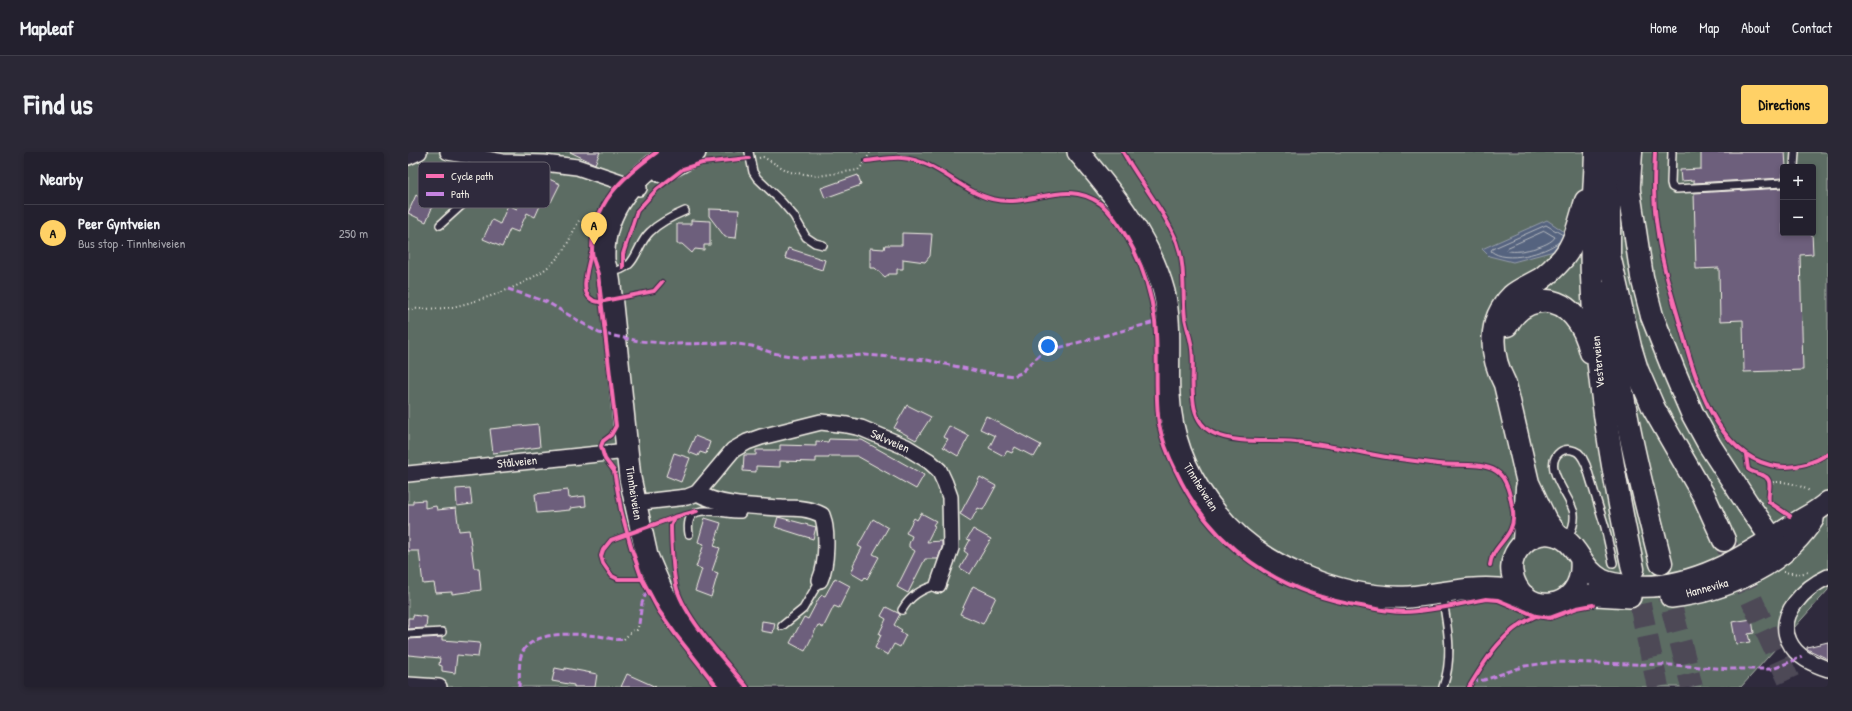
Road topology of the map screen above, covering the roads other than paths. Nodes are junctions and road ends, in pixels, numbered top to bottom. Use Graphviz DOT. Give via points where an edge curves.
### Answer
graph roads {
  1 [pos="419,152"];
  2 [pos="448,152"];
  3 [pos="674,152"];
  4 [pos="695,152"];
  5 [pos="1078,152"];
  6 [pos="1613,152"];
  7 [pos="1631,152"];
  8 [pos="1672,152"];
  9 [pos="1795,152"];
  10 [pos="749,155"];
  11 [pos="408,157"];
  12 [pos="497,158"];
  13 [pos="1595,161"];
  14 [pos="535,162"];
  15 [pos="550,164"];
  16 [pos="1794,164"];
  17 [pos="1780,183"];
  18 [pos="1628,185"];
  19 [pos="635,187"];
  20 [pos="460,208"];
  21 [pos="685,211"];
  22 [pos="440,225"];
  23 [pos="824,246"];
  24 [pos="1609,255"];
  25 [pos="608,272"];
  26 [pos="1599,380"];
  27 [pos="1505,384"];
  28 [pos="627,450"];
  29 [pos="408,474"];
  30 [pos="1528,483"];
  31 [pos="696,493"];
  32 [pos="1704,496"];
  33 [pos="1819,501"];
  34 [pos="634,503"];
  35 [pos="745,506"];
  36 [pos="689,534"];
  37 [pos="1562,538"];
  38 [pos="1724,540"];
  39 [pos="1519,550"];
  40 [pos="1779,554"];
  41 [pos="1581,561"];
  42 [pos="1661,564"];
  43 [pos="1623,566"];
  44 [pos="1828,577"];
  45 [pos="820,580"];
  46 [pos="938,585"];
  47 [pos="1450,592"];
  48 [pos="1569,596"];
  49 [pos="1526,597"];
  50 [pos="902,610"];
  51 [pos="782,626"];
  52 [pos="442,632"];
  53 [pos="408,634"];
  54 [pos="1828,669"];
  55 [pos="418,686"];
  56 [pos="439,687"];
  57 [pos="733,687"];
  58 [pos="1443,687"];
  1 -- 11 [label="street"];
  2 -- 12 [label="street"];
  3 -- 19 [label="street, Tinnheiveien" via="651,166"];
  4 -- 19 [label="street, Tinnheiveien"];
  5 -- 47 [label="street, Tinnheiveien" via="1126,213 1157,268 1168,321 1172,424 1181,454 1194,481 1228,527 1249,545 1298,574 1329,585 1384,596 1408,597"];
  6 -- 24 [label="main road, Vesterveien" via="1609,197"];
  7 -- 18 [label="main road"];
  8 -- 17 [label="lane" via="1671,183 1676,189"];
  9 -- 16 [label="lane"];
  10 -- 23 [label="lane" via="756,178 794,216 806,237"];
  12 -- 14 [label="street"];
  13 -- 26 [label="main road, Vesterveien" via="1592,274"];
  13 -- 27 [label="main road" via="1575,235 1564,257 1540,279 1512,296 1498,316 1492,339 1493,352"];
  15 -- 19 [label="street" via="577,167"];
  18 -- 32 [label="main road" via="1630,296 1639,343 1659,399"];
  18 -- 40 [label="main road" via="1642,277 1660,337 1692,413 1710,446"];
  19 -- 25 [label="street, Tinnheiveien" via="614,209 604,258"];
  20 -- 22 [label="lane"];
  21 -- 25 [label="lane" via="650,232 628,266"];
  24 -- 32 [label="main road, Vesterveien" via="1639,376 1654,409"];
  24 -- 42 [label="main road, Vesterveien" via="1619,380 1633,451"];
  25 -- 28 [label="street, Tinnheiveien"];
  26 -- 27 [label="main road" via="1590,346 1573,314 1554,303 1535,301 1518,310 1506,327"];
  26 -- 43 [label="main road, Vesterveien" via="1613,472"];
  27 -- 30 [label="main road"];
  28 -- 29 [label="street, Stålveien"];
  28 -- 34 [label="street, Tinnheiveien"];
  30 -- 37 [label="main road" via="1545,519"];
  30 -- 39 [label="main road"];
  31 -- 34 [label="street" via="687,498"];
  31 -- 35 [label="street" via="714,501"];
  31 -- 46 [label="street, Sølvveien" via="734,450 761,437 822,422 847,425 876,434 906,447 929,461 939,470 946,483 950,497 951,548"];
  32 -- 38 [label="main road, Vesterveien"];
  33 -- 40 [label="street"];
  34 -- 57 [label="street, Tinnheiveien" via="647,556 662,591 678,618"];
  35 -- 36 [label="lane" via="741,514 697,511 688,520"];
  35 -- 45 [label="street" via="804,509 822,515 825,522 824,573"];
  37 -- 39 [label="street" via="1540,535"];
  37 -- 41 [label="street" via="1578,553"];
  37 -- 43 [label="lane" via="1574,524 1574,512 1553,470 1554,459 1560,452 1568,449 1582,456 1605,528"];
  39 -- 47 [label="street, Tinnheiveien" via="1502,570 1493,576"];
  39 -- 49 [label="street" via="1512,569 1518,590"];
  40 -- 41 [label="street" via="1754,551 1721,568 1683,581 1642,587 1612,584 1595,576"];
  40 -- 48 [label="street, Hannevika" via="1745,576 1696,592 1655,597"];
  41 -- 48 [label="street" via="1580,581"];
  44 -- 54 [label="street" via="1820,580 1802,595 1792,608 1786,626 1789,642 1802,657"];
  45 -- 51 [label="lane" via="803,608"];
  46 -- 50 [label="lane, Sølvveien" via="914,594"];
  47 -- 49 [label="street, Tinnheiveien" via="1496,589"];
  47 -- 58 [label="lane" via="1450,658"];
  48 -- 49 [label="street" via="1552,604 1534,602"];
  52 -- 53 [label="lane"];
  55 -- 56 [label="street"];
}
